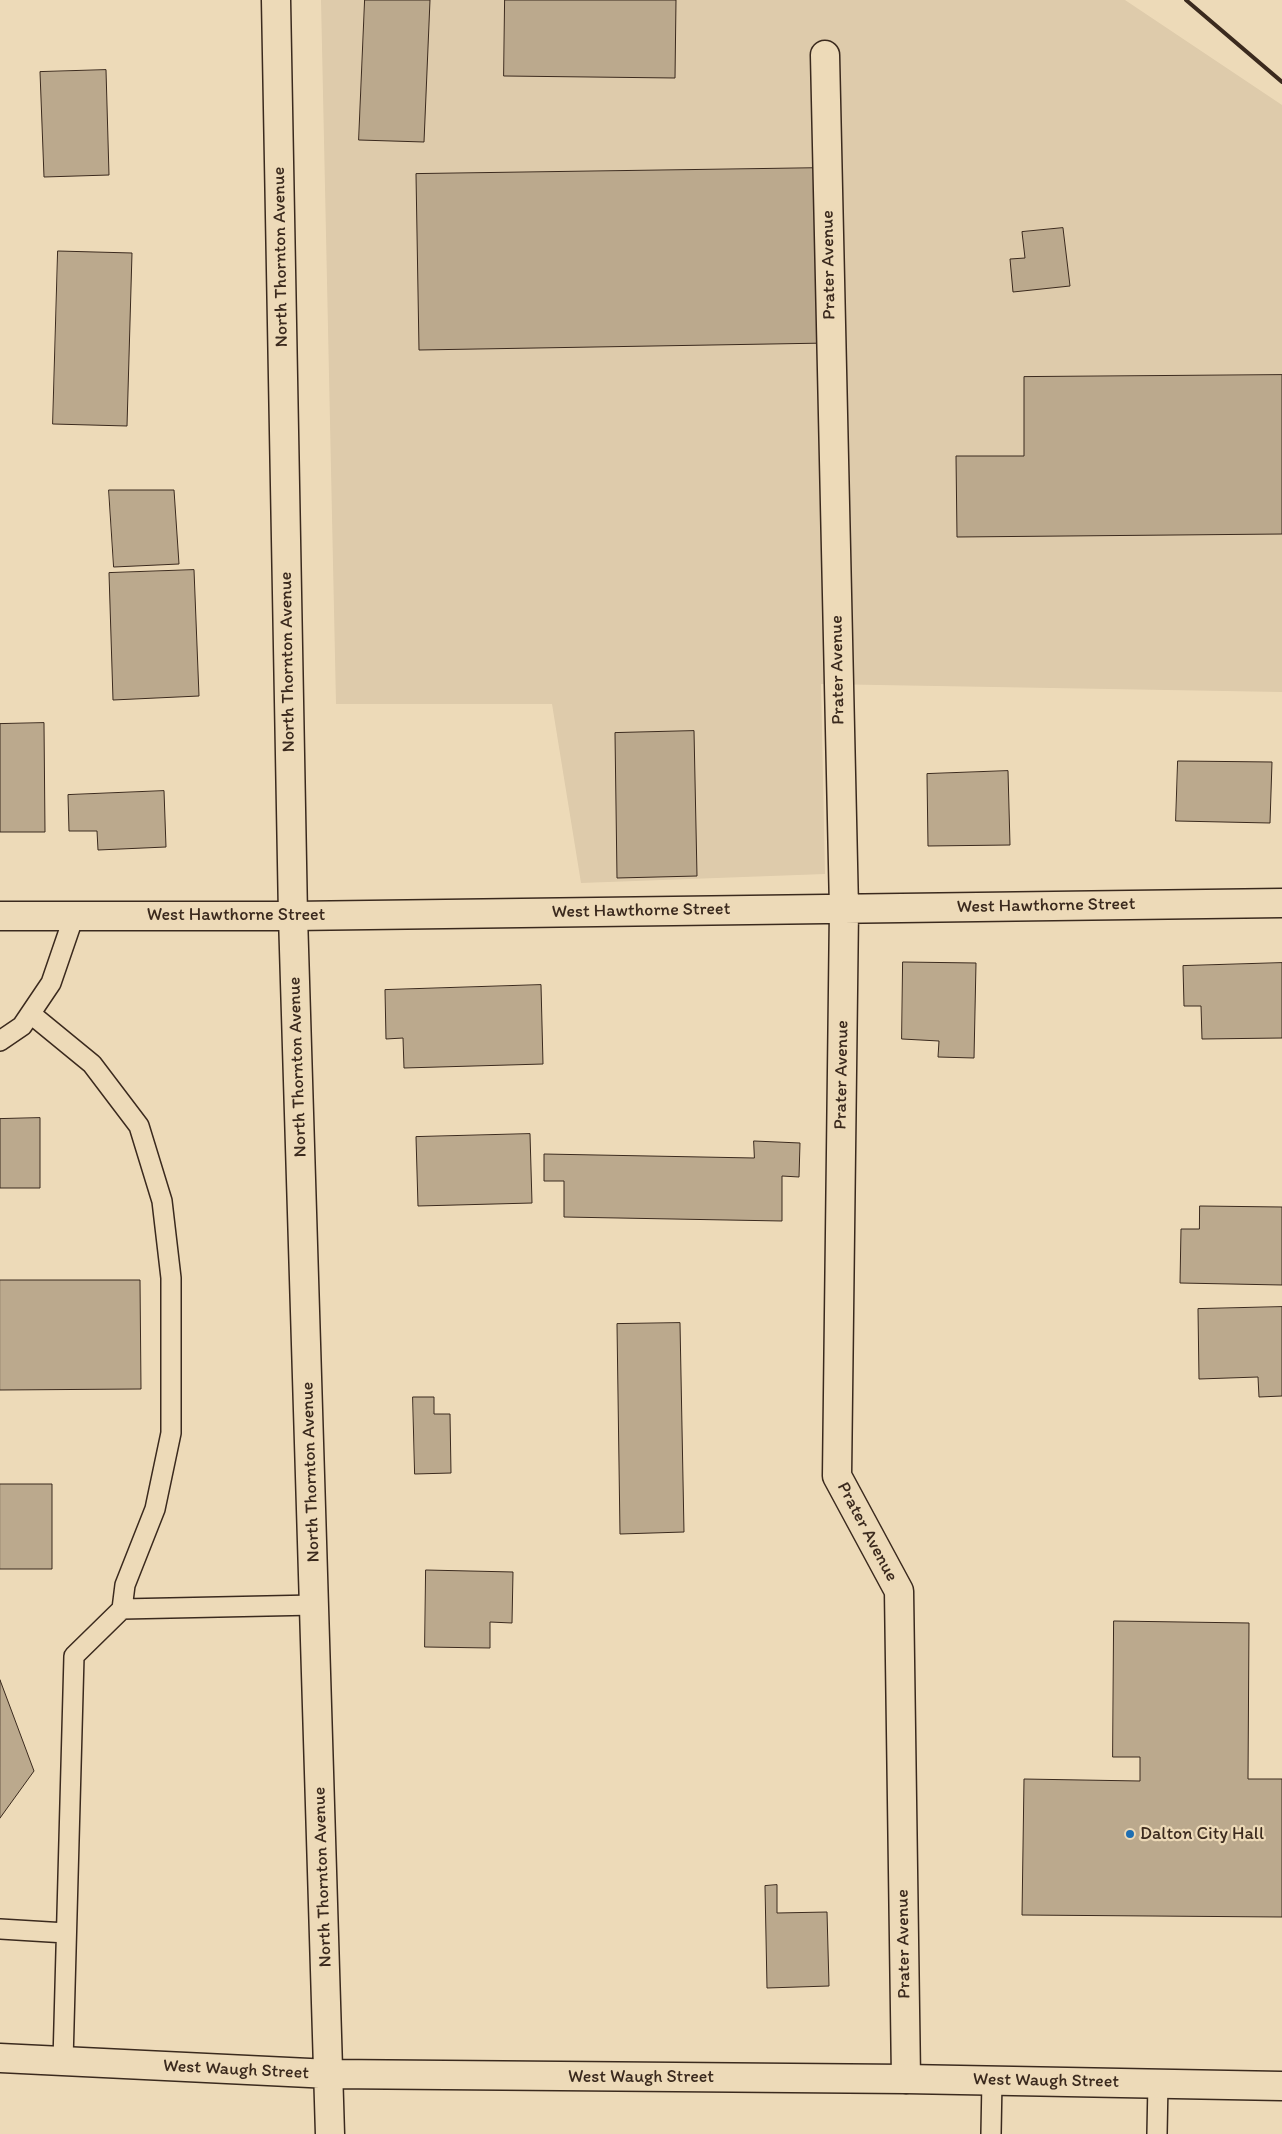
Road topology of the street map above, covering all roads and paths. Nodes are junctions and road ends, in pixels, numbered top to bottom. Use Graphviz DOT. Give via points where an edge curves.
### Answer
graph roads {
  1 [pos="276,0"];
  2 [pos="825,55"];
  3 [pos="1282,902"];
  4 [pos="844,909"];
  5 [pos="0,916"];
  6 [pos="74,916"];
  7 [pos="293,916"];
  8 [pos="31,1014"];
  9 [pos="0,1040"];
  10 [pos="315,1604"];
  11 [pos="122,1609"];
  12 [pos="0,1928"];
  13 [pos="66,1933"];
  14 [pos="0,2058"];
  15 [pos="62,2061"];
  16 [pos="330,2074"];
  17 [pos="906,2079"];
  18 [pos="992,2080"];
  19 [pos="1158,2083"];
  20 [pos="1282,2086"];
  21 [pos="330,2134"];
  22 [pos="991,2134"];
  23 [pos="1157,2134"];
  1 -- 7 [label="street, North Thornton Avenue"];
  2 -- 4 [label="street, Prater Avenue"];
  3 -- 4 [label="street, West Hawthorne Street"];
  4 -- 7 [label="street, West Hawthorne Street"];
  4 -- 17 [label="street, Prater Avenue" via="837,1476 899,1591"];
  5 -- 6 [label="street, West Hawthorne Street"];
  6 -- 7 [label="street, West Hawthorne Street"];
  6 -- 8 [label="lane" via="51,983"];
  7 -- 10 [label="street, North Thornton Avenue"];
  8 -- 9 [label="lane" via="22,1026"];
  8 -- 11 [label="lane" via="92,1064 138,1126 162,1201 171,1278 171,1433 156,1509 125,1585"];
  10 -- 11 [label="lane"];
  10 -- 16 [label="street, North Thornton Avenue"];
  11 -- 13 [label="lane" via="74,1656"];
  12 -- 13 [label="lane"];
  13 -- 15 [label="lane"];
  14 -- 15 [label="street, West Waugh Street"];
  15 -- 16 [label="street, West Waugh Street"];
  16 -- 17 [label="street, West Waugh Street"];
  16 -- 21 [label="street, North Thornton Avenue"];
  17 -- 18 [label="street, West Waugh Street"];
  18 -- 19 [label="street, West Waugh Street"];
  18 -- 22 [label="lane"];
  19 -- 20 [label="street, West Waugh Street"];
  19 -- 23 [label="lane"];
}
